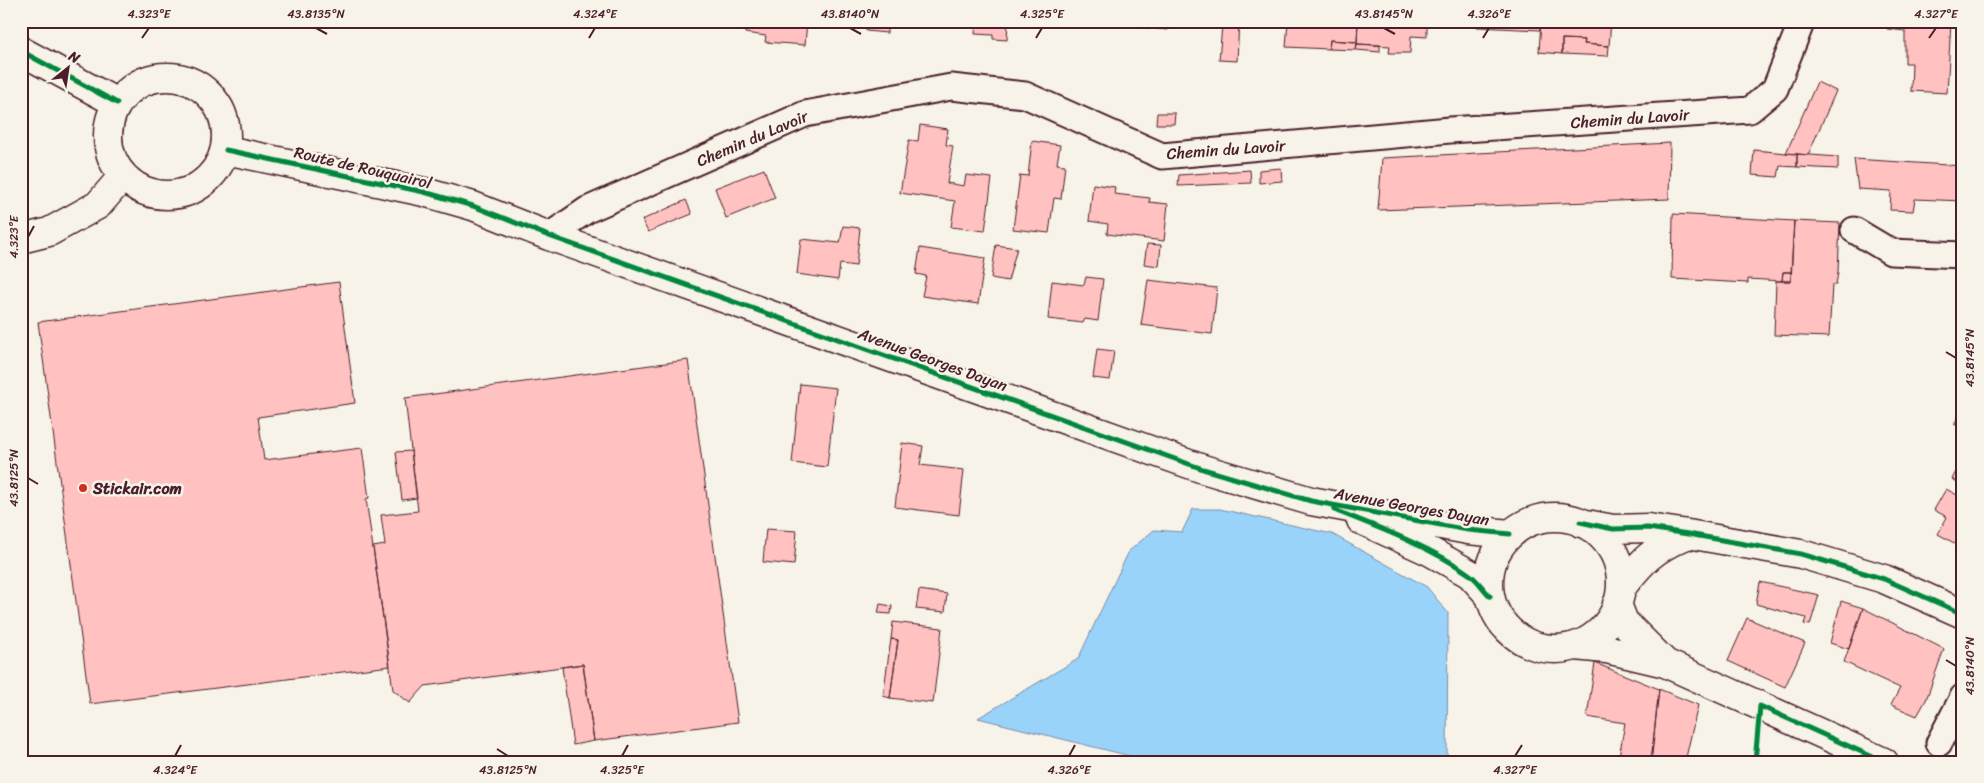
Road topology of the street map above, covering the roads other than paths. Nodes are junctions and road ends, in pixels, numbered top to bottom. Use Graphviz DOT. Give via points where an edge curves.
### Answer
graph roads {
  1 [pos="1802,21"];
  2 [pos="21,51"];
  3 [pos="117,103"];
  4 [pos="226,150"];
  5 [pos="123,176"];
  6 [pos="1854,230"];
  7 [pos="549,236"];
  8 [pos="21,239"];
  9 [pos="1963,255"];
  10 [pos="1311,501"];
  11 [pos="1580,522"];
  12 [pos="1510,534"];
  13 [pos="1686,535"];
  14 [pos="1490,596"];
  15 [pos="1619,596"];
  16 [pos="1963,614"];
  17 [pos="1575,646"];
  18 [pos="1665,663"];
  19 [pos="1963,697"];
  20 [pos="1939,744"];
  21 [pos="1884,762"];
  1 -- 7 [label="street, Chemin du Lavoir" via="1775,89 1750,110 1450,130 1162,156 1025,95 951,87 805,114 587,210"];
  2 -- 3 [label="street"];
  3 -- 4 [label="street" via="134,86 156,77 180,78 202,88 218,105 226,128"];
  3 -- 5 [label="street" via="109,121 107,140 112,160"];
  4 -- 5 [label="street" via="216,171 201,186 181,195 160,196 139,190"];
  4 -- 7 [label="street, Route de Rouquairol" via="424,192 473,206"];
  5 -- 8 [label="street" via="98,205 49,232"];
  6 -- 9 [label="street" via="1891,252"];
  7 -- 10 [label="street, Avenue Georges Dayan" via="1203,469"];
  10 -- 12 [label="street, Avenue Georges Dayan" via="1468,530"];
  10 -- 14 [label="street, Avenue Georges Dayan" via="1431,552 1470,574"];
  11 -- 12 [label="street" via="1541,518"];
  11 -- 13 [label="street"];
  11 -- 15 [label="street" via="1597,533 1613,553 1618,567"];
  12 -- 14 [label="street" via="1494,556"];
  13 -- 15 [label="street" via="1663,545 1640,563"];
  13 -- 16 [label="street" via="1801,554 1884,579"];
  14 -- 17 [label="street" via="1503,625 1520,639 1554,649"];
  15 -- 17 [label="street" via="1610,619 1601,630"];
  15 -- 18 [label="street" via="1624,622"];
  17 -- 18 [label="street" via="1606,649"];
  18 -- 21 [label="street"];
  19 -- 20 [label="street"];
}
